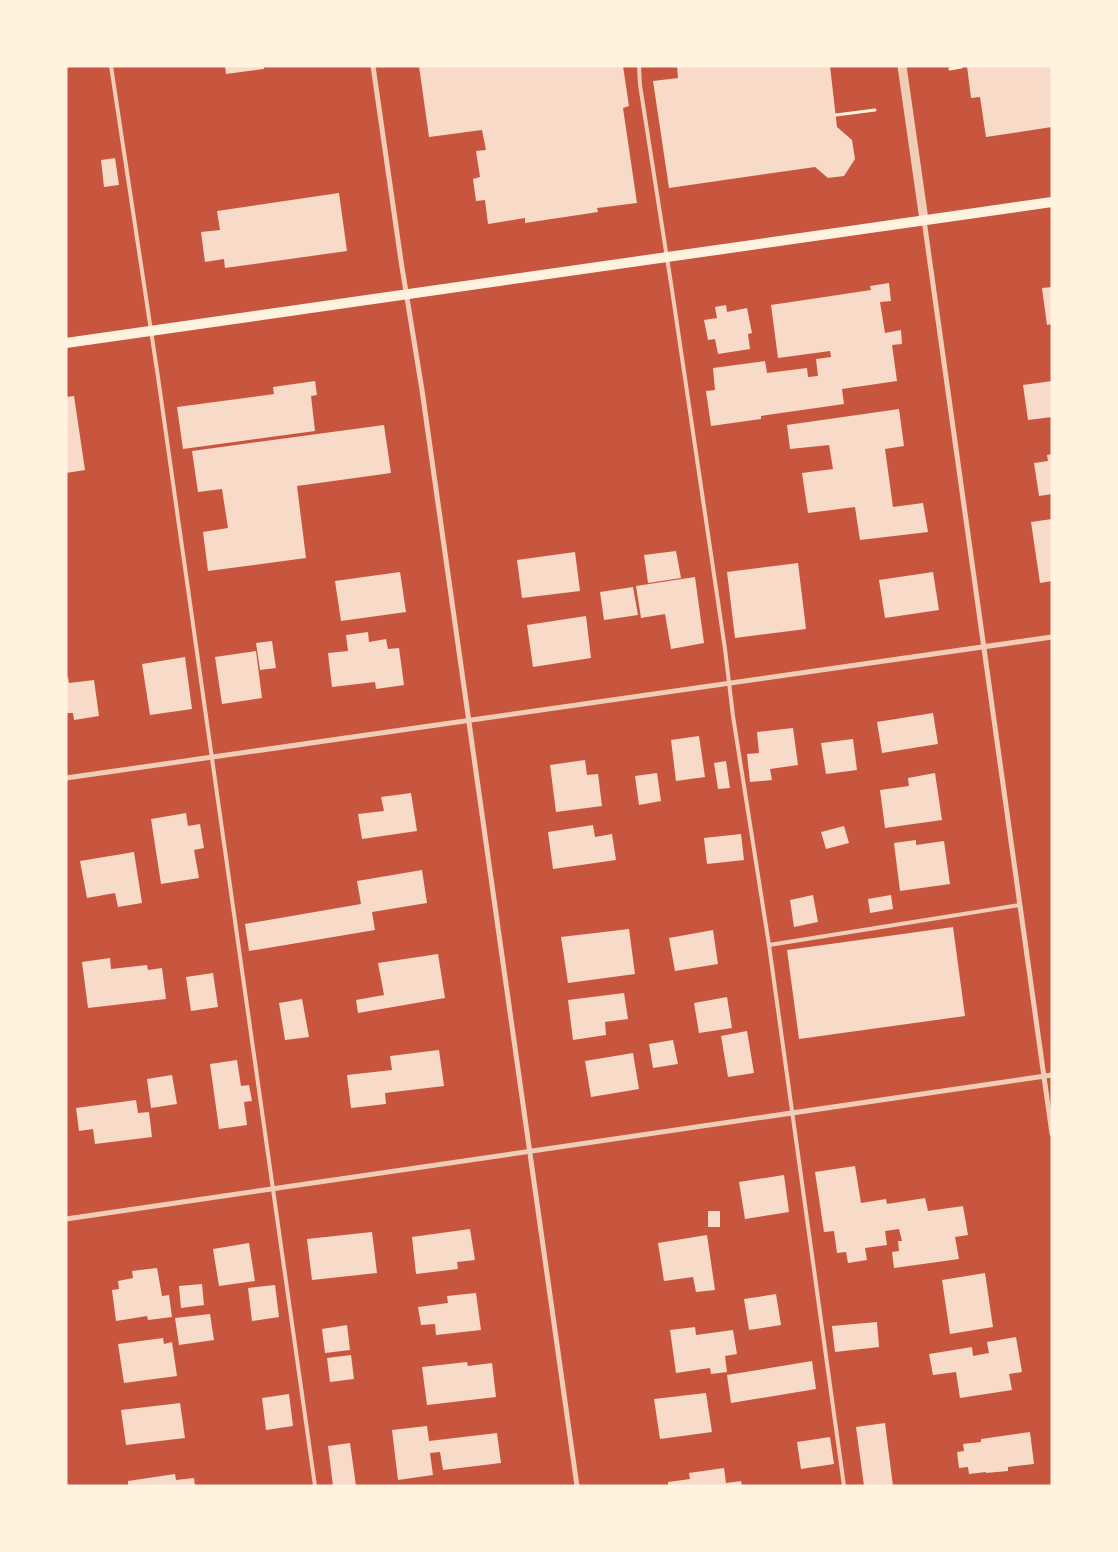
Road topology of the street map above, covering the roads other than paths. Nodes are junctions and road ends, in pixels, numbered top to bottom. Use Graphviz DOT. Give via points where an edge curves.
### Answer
graph roads {
  1 [pos="111,66"];
  2 [pos="374,66"];
  3 [pos="639,66"];
  4 [pos="902,66"];
  5 [pos="1052,202"];
  6 [pos="924,220"];
  7 [pos="666,258"];
  8 [pos="406,294"];
  9 [pos="151,331"];
  10 [pos="66,343"];
  11 [pos="1052,637"];
  12 [pos="984,647"];
  13 [pos="729,683"];
  14 [pos="468,720"];
  15 [pos="212,757"];
  16 [pos="66,778"];
  17 [pos="1020,905"];
  18 [pos="769,945"];
  19 [pos="1052,1075"];
  20 [pos="1044,1076"];
  21 [pos="792,1113"];
  22 [pos="1052,1134"];
  23 [pos="529,1152"];
  24 [pos="273,1189"];
  25 [pos="66,1219"];
  26 [pos="315,1486"];
  27 [pos="576,1486"];
  28 [pos="844,1486"];
  1 -- 9 [label="lane"];
  2 -- 8 [label="street"];
  3 -- 7 [label="lane"];
  4 -- 6 [label="street"];
  5 -- 6 [label="main road"];
  6 -- 7 [label="main road"];
  6 -- 12 [label="street"];
  7 -- 8 [label="main road"];
  7 -- 13 [label="lane"];
  8 -- 9 [label="main road"];
  8 -- 14 [label="street"];
  9 -- 10 [label="main road"];
  9 -- 15 [label="lane"];
  11 -- 12 [label="street"];
  12 -- 13 [label="street"];
  12 -- 17 [label="street"];
  13 -- 14 [label="street"];
  13 -- 18 [label="lane"];
  14 -- 15 [label="street"];
  14 -- 23 [label="street"];
  15 -- 16 [label="street"];
  15 -- 24 [label="lane"];
  17 -- 18 [label="lane"];
  17 -- 20 [label="street"];
  18 -- 21 [label="lane"];
  19 -- 20 [label="street"];
  20 -- 21 [label="street"];
  20 -- 22 [label="street"];
  21 -- 23 [label="street"];
  21 -- 28 [label="lane"];
  23 -- 24 [label="street"];
  23 -- 27 [label="street"];
  24 -- 25 [label="street"];
  24 -- 26 [label="lane"];
}
